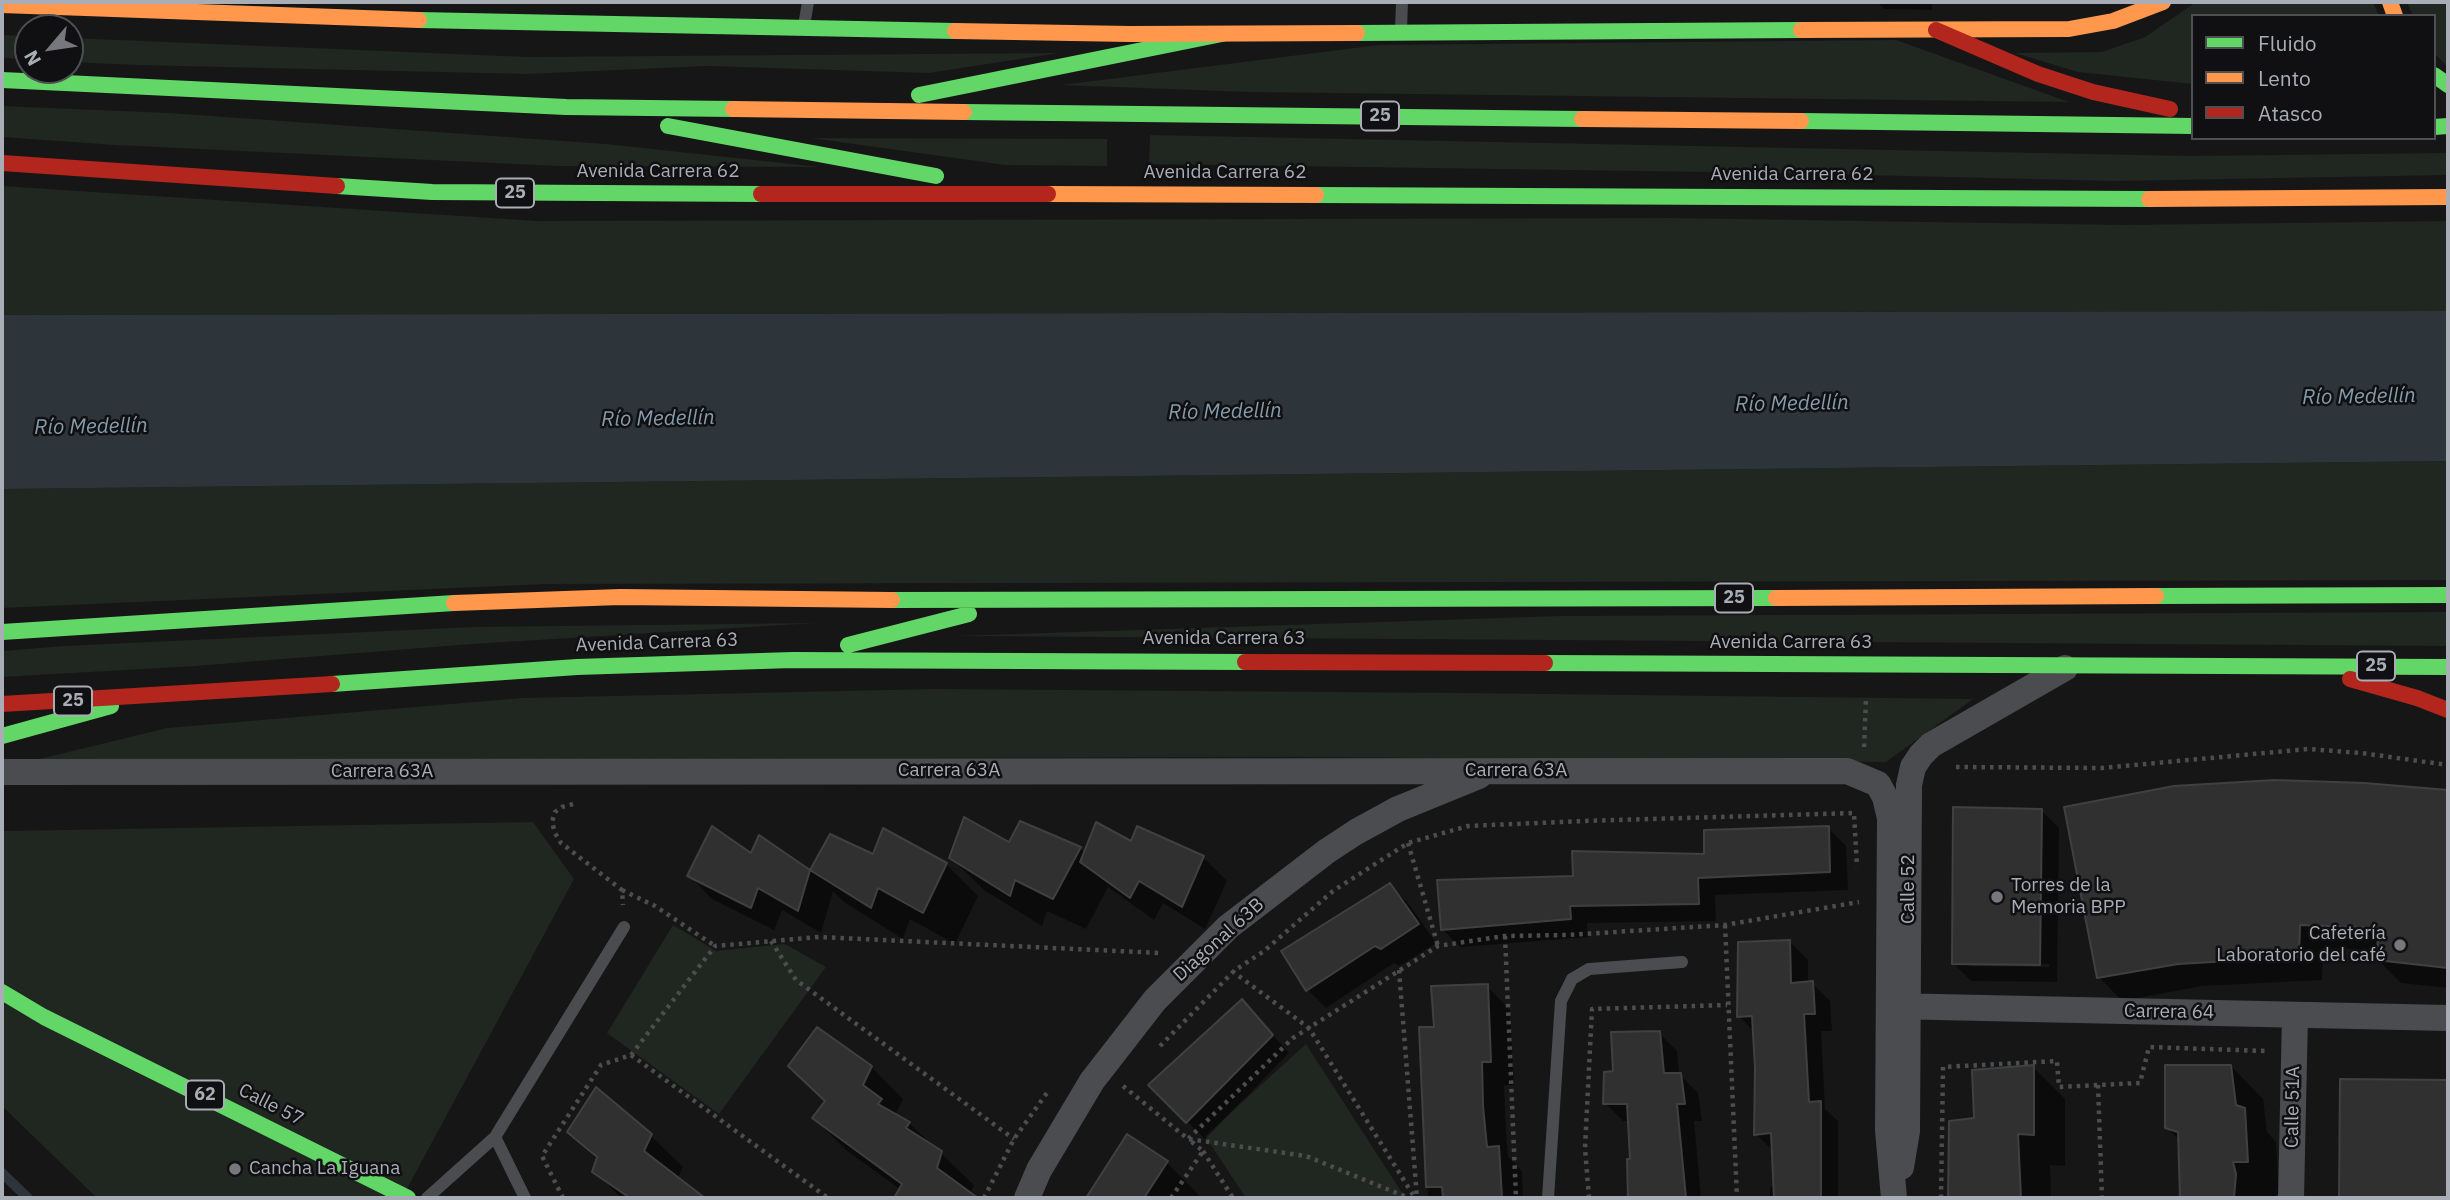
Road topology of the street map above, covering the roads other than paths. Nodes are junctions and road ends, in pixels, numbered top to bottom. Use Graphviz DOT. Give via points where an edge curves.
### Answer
graph roads {
  1 [pos="390,2"];
  2 [pos="808,2"];
  3 [pos="1402,2"];
  4 [pos="2163,2"];
  5 [pos="2,5"];
  6 [pos="94,5"];
  7 [pos="228,8"];
  8 [pos="499,13"];
  9 [pos="1067,14"];
  10 [pos="389,20"];
  11 [pos="804,28"];
  12 [pos="1936,30"];
  13 [pos="1066,33"];
  14 [pos="1400,33"];
  15 [pos="1222,34"];
  16 [pos="2,80"];
  17 [pos="566,107"];
  18 [pos="842,110"];
  19 [pos="2191,113"];
  20 [pos="2191,125"];
  21 [pos="2,163"];
  22 [pos="1029,194"];
  23 [pos="2448,197"];
  24 [pos="2448,595"];
  25 [pos="1020,601"];
  26 [pos="2,632"];
  27 [pos="792,660"];
  28 [pos="2070,666"];
  29 [pos="2304,666"];
  30 [pos="2448,667"];
  31 [pos="143,697"];
  32 [pos="2,704"];
  33 [pos="2448,710"];
  34 [pos="2,736"];
  35 [pos="1493,771"];
  36 [pos="2,772"];
  37 [pos="1885,797"];
  38 [pos="624,927"];
  39 [pos="1682,962"];
  40 [pos="2,992"];
  41 [pos="1898,1006"];
  42 [pos="2295,1015"];
  43 [pos="2448,1018"];
  44 [pos="495,1137"];
  45 [pos="408,1198"];
  46 [pos="427,1198"];
  47 [pos="525,1198"];
  48 [pos="1027,1198"];
  49 [pos="1548,1198"];
  50 [pos="1896,1198"];
  51 [pos="2291,1198"];
  1 -- 10 [label="lane"];
  2 -- 11 [label="lane"];
  3 -- 14 [label="lane"];
  4 -- 12 [label="main road" via="2113,21 2069,29"];
  5 -- 6 [label="main road"];
  6 -- 7 [label="main road"];
  7 -- 10 [label="main road"];
  8 -- 10 [label="main road"];
  8 -- 11 [label="main road"];
  9 -- 13 [label="main road"];
  11 -- 13 [label="main road"];
  12 -- 14 [label="main road"];
  12 -- 19 [label="main road" via="2093,92"];
  13 -- 15 [label="main road"];
  14 -- 15 [label="main road"];
  15 -- 18 [label="main road"];
  16 -- 17 [label="main road, 25"];
  17 -- 18 [label="main road, 25"];
  17 -- 22 [label="main road"];
  18 -- 20 [label="main road, 25"];
  21 -- 22 [label="main road, Avenida Carrera 62 / 25" via="432,192"];
  22 -- 23 [label="main road, Avenida Carrera 62 / 25"];
  24 -- 25 [label="main road, Avenida Carrera 63 / 25"];
  25 -- 26 [label="main road, Avenida Carrera 63 / 25" via="620,597"];
  25 -- 27 [label="main road"];
  27 -- 28 [label="main road, Avenida Carrera 63 / 25"];
  27 -- 31 [label="main road, Avenida Carrera 63 / 25" via="577,667"];
  28 -- 29 [label="main road, Avenida Carrera 63 / 25"];
  28 -- 41 [label="street, Calle 52" via="1931,745 1913,767"];
  29 -- 30 [label="main road, Avenida Carrera 63 / 25"];
  29 -- 33 [label="main road"];
  31 -- 32 [label="main road, Avenida Carrera 63 / 25"];
  31 -- 34 [label="main road"];
  35 -- 36 [label="street, Carrera 63A"];
  35 -- 37 [label="street, Carrera 63A" via="1847,771 1878,785"];
  35 -- 48 [label="street, Diagonal 63B" via="1398,809 1356,832 1228,926 1155,1000 1092,1081"];
  37 -- 41 [label="street, Calle 52"];
  38 -- 44 [label="lane"];
  39 -- 49 [label="lane" via="1588,969 1572,979 1561,1002"];
  40 -- 45 [label="main road, Calle 57 / 62"];
  41 -- 42 [label="street, Carrera 64"];
  41 -- 50 [label="street, Calle 52" via="1907,1131"];
  42 -- 43 [label="street, Carrera 64"];
  42 -- 51 [label="street, Calle 51A"];
  44 -- 46 [label="lane"];
  44 -- 47 [label="lane"];
}
